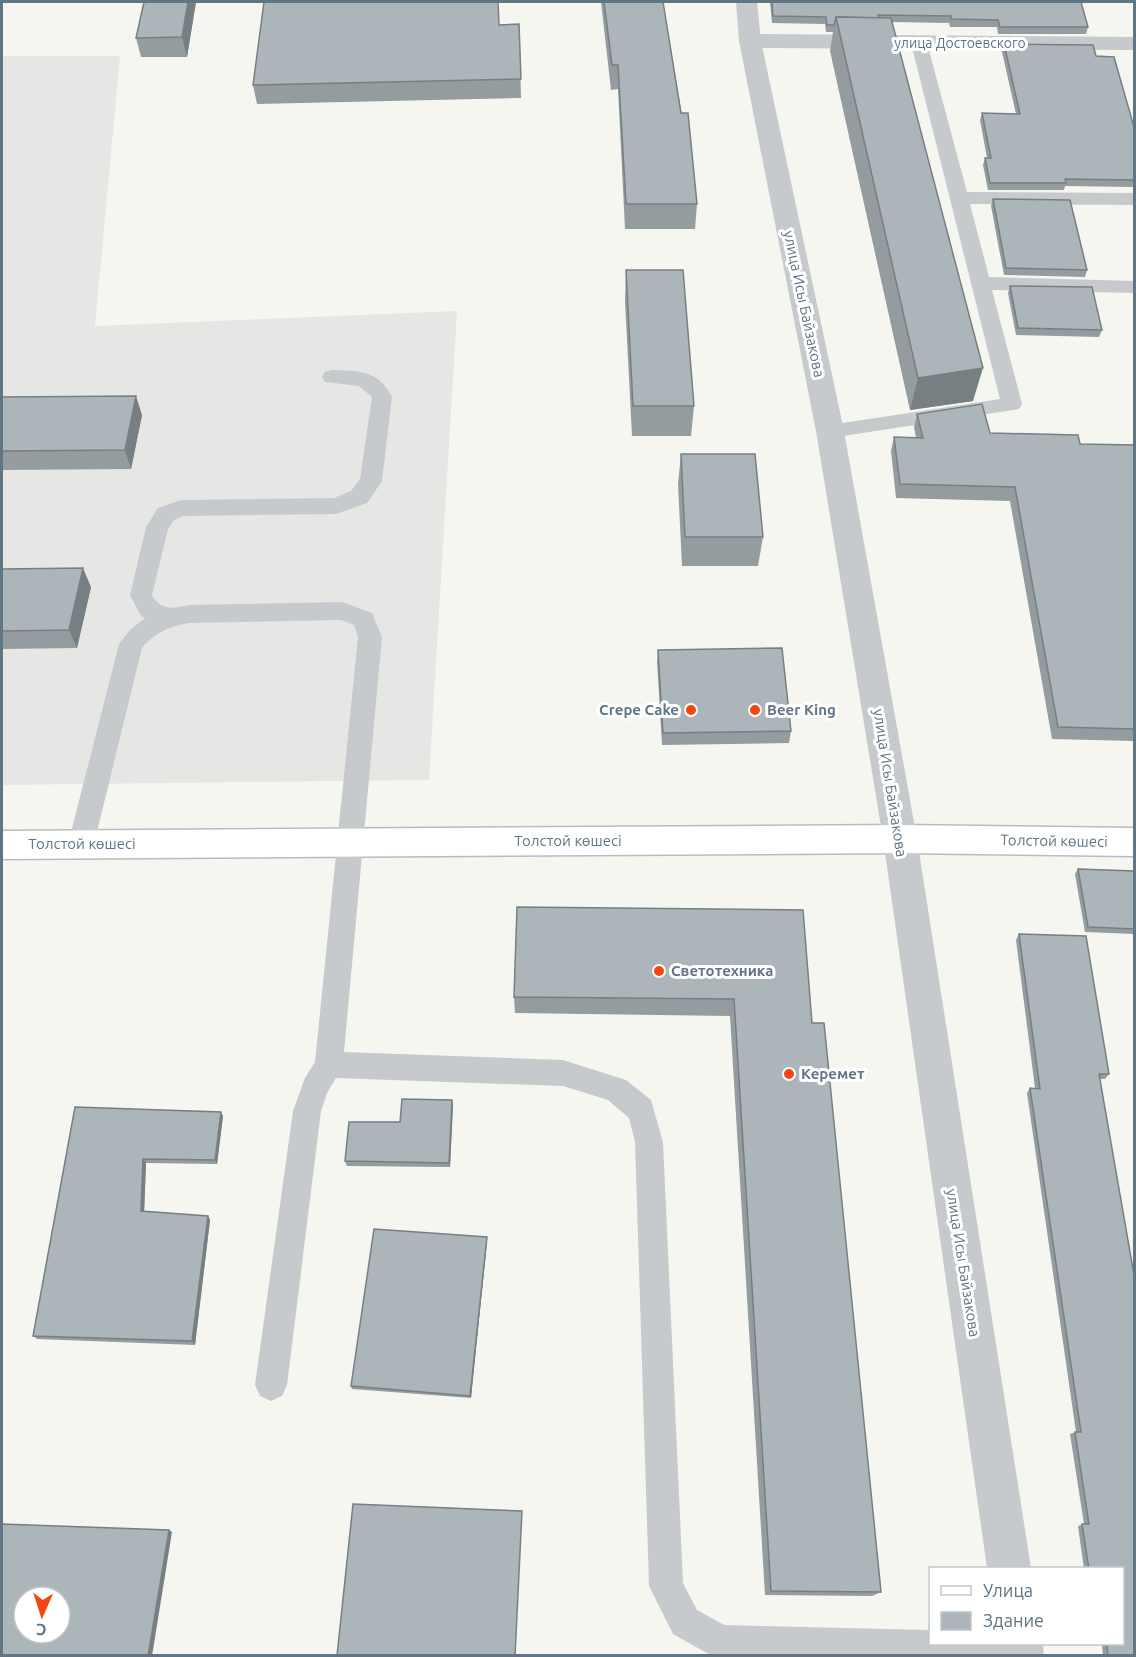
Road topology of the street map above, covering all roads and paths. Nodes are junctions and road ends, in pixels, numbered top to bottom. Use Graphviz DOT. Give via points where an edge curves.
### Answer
graph roads {
  1 [pos="746,2"];
  2 [pos="750,41"];
  3 [pos="919,42"];
  4 [pos="1134,44"];
  5 [pos="958,198"];
  6 [pos="1134,200"];
  7 [pos="980,283"];
  8 [pos="1134,287"];
  9 [pos="332,377"];
  10 [pos="830,431"];
  11 [pos="165,618"];
  12 [pos="900,840"];
  13 [pos="351,842"];
  14 [pos="1134,842"];
  15 [pos="81,844"];
  16 [pos="2,845"];
  17 [pos="329,1065"];
  18 [pos="271,1385"];
  19 [pos="1009,1567"];
  20 [pos="1021,1650"];
  1 -- 2 [label="street, улица Исы Байзакова"];
  2 -- 3 [label="street, улица Достоевского"];
  2 -- 10 [label="street, улица Исы Байзакова"];
  3 -- 4 [label="street, улица Достоевского"];
  3 -- 5 [label="lane"];
  5 -- 6 [label="lane"];
  5 -- 7 [label="lane"];
  7 -- 8 [label="lane"];
  7 -- 10 [label="lane" via="1011,404"];
  9 -- 11 [label="lane" via="367,379 378,386 382,397 370,481 359,497 336,506 182,508 166,514 157,527 141,595 149,610"];
  10 -- 12 [label="street, улица Исы Байзакова"];
  11 -- 13 [label="lane" via="190,614 342,611 364,619 370,636"];
  11 -- 15 [label="lane" via="145,628 131,644"];
  12 -- 13 [label="main road, Толстой көшесі"];
  12 -- 14 [label="main road, Толстой көшесі"];
  12 -- 19 [label="street, улица Исы Байзакова"];
  13 -- 15 [label="main road, Толстой көшесі"];
  13 -- 17 [label="lane"];
  15 -- 16 [label="main road, Толстой көшесі"];
  17 -- 18 [label="lane" via="307,1111"];
  17 -- 20 [label="lane" via="563,1073 616,1089 641,1110 649,1142 666,1586 685,1622 721,1642"];
}
